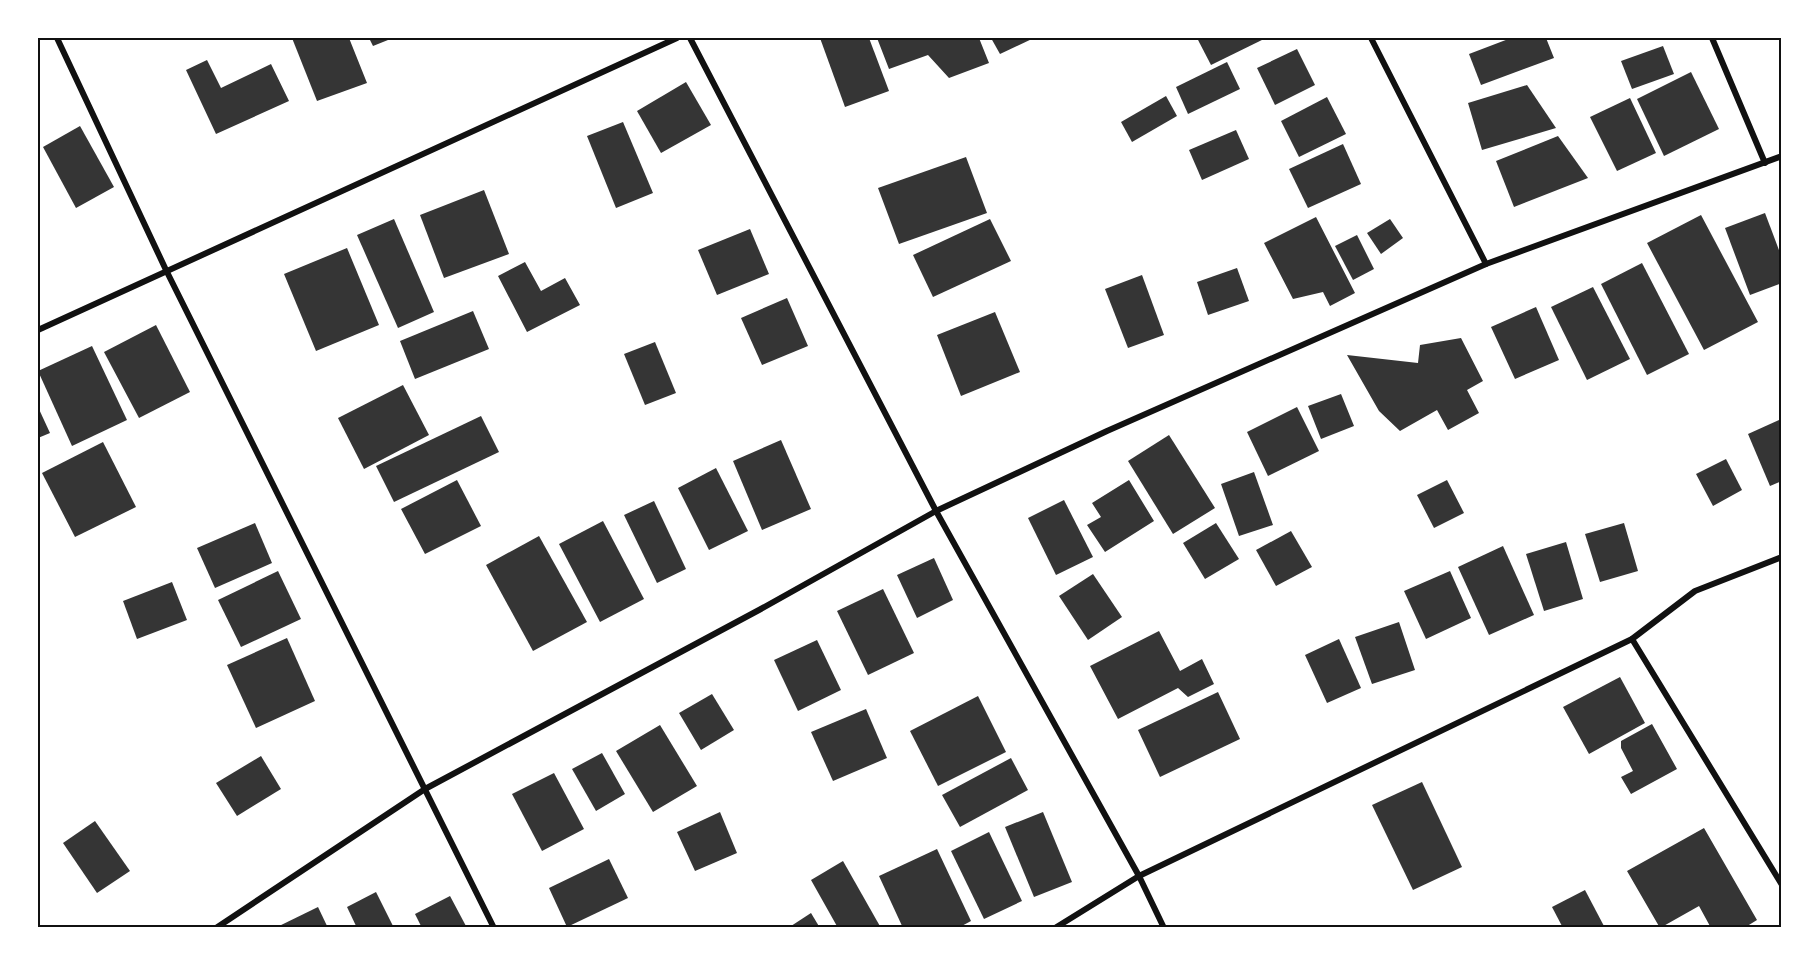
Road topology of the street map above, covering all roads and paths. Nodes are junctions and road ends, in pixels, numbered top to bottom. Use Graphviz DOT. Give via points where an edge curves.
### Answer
graph roads {
  1 [pos="57,38"];
  2 [pos="677,38"];
  3 [pos="690,38"];
  4 [pos="1371,38"];
  5 [pos="1712,38"];
  6 [pos="1782,156"];
  7 [pos="1764,163"];
  8 [pos="1486,264"];
  9 [pos="166,270"];
  10 [pos="38,330"];
  11 [pos="936,511"];
  12 [pos="1782,557"];
  13 [pos="1632,639"];
  14 [pos="425,789"];
  15 [pos="1139,876"];
  16 [pos="1782,885"];
  17 [pos="216,927"];
  18 [pos="494,927"];
  19 [pos="1055,927"];
  20 [pos="1164,927"];
  1 -- 9 [label="street"];
  2 -- 9 [label="street"];
  3 -- 11 [label="street"];
  4 -- 8 [label="street"];
  5 -- 7 [label="street"];
  6 -- 7 [label="street"];
  7 -- 8 [label="street"];
  8 -- 11 [label="street"];
  9 -- 10 [label="street"];
  9 -- 14 [label="street"];
  11 -- 14 [label="street"];
  11 -- 15 [label="street"];
  12 -- 13 [label="street" via="1695,591"];
  13 -- 15 [label="street"];
  13 -- 16 [label="street"];
  14 -- 17 [label="street"];
  14 -- 18 [label="street"];
  15 -- 19 [label="street"];
  15 -- 20 [label="street"];
}
